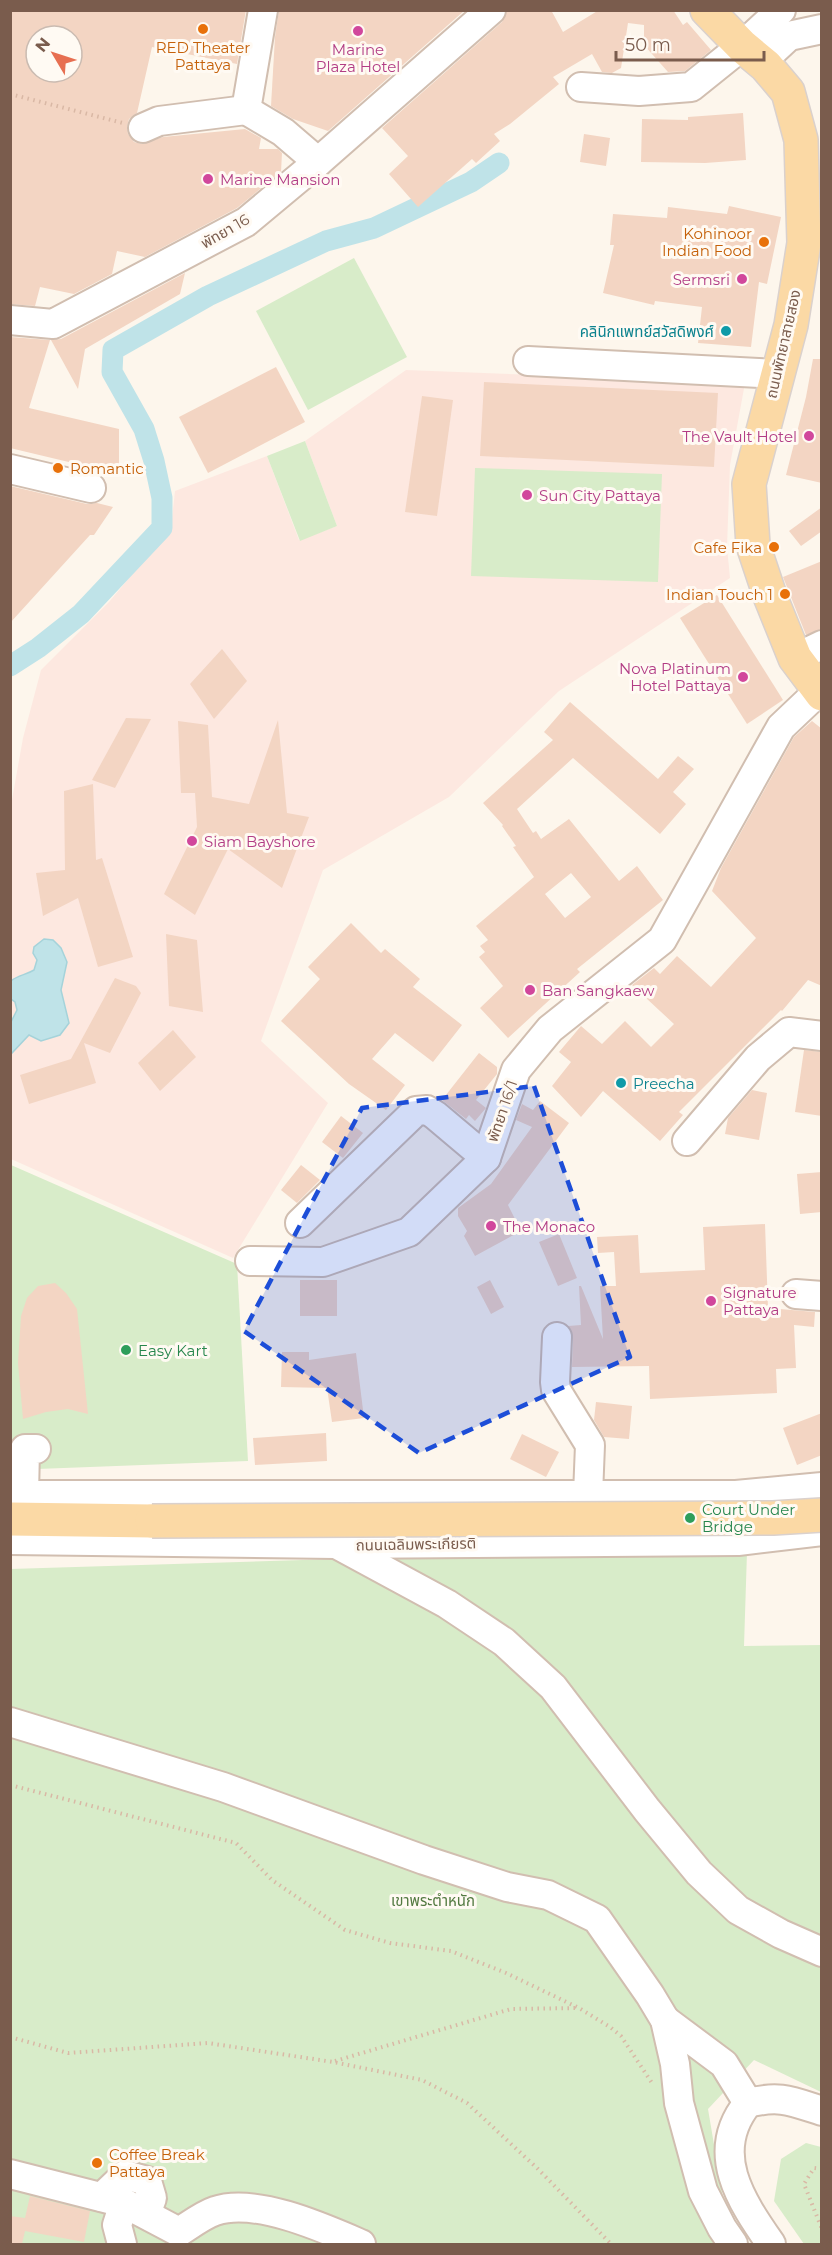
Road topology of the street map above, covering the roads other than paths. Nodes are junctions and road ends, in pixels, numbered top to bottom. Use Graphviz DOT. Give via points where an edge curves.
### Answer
graph roads {
  1 [pos="263,10"];
  2 [pos="491,10"];
  3 [pos="707,10"];
  4 [pos="781,10"];
  5 [pos="822,29"];
  6 [pos="752,54"];
  7 [pos="581,87"];
  8 [pos="246,110"];
  9 [pos="143,128"];
  10 [pos="318,162"];
  11 [pos="812,206"];
  12 [pos="813,243"];
  13 [pos="10,320"];
  14 [pos="528,361"];
  15 [pos="778,374"];
  16 [pos="10,469"];
  17 [pos="91,488"];
  18 [pos="808,651"];
  19 [pos="820,692"];
  20 [pos="822,1036"];
  21 [pos="687,1141"];
  22 [pos="486,1158"];
  23 [pos="300,1223"];
  24 [pos="250,1261"];
  25 [pos="557,1337"];
  26 [pos="36,1449"];
  27 [pos="822,1486"];
  28 [pos="588,1495"];
  29 [pos="749,1495"];
  30 [pos="15,1503"];
  31 [pos="822,1515"];
  32 [pos="822,1531"];
  33 [pos="754,1539"];
  34 [pos="10,1540"];
  35 [pos="336,1544"];
  36 [pos="10,1722"];
  37 [pos="822,1952"];
  38 [pos="665,2020"];
  39 [pos="748,2103"];
  40 [pos="822,2111"];
  41 [pos="10,2174"];
  42 [pos="124,2205"];
  43 [pos="122,2244"];
  44 [pos="361,2244"];
  45 [pos="734,2244"];
  46 [pos="771,2244"];
  1 -- 8 [label="street"];
  2 -- 10 [label="street, พัทยา 16"];
  3 -- 6 [label="main road, ถนนพัทยาสายสอง"];
  4 -- 6 [label="street"];
  5 -- 6 [label="street" via="789,36"];
  6 -- 7 [label="street" via="691,87 639,91"];
  6 -- 11 [label="main road, ถนนพัทยาสายสอง" via="788,92"];
  8 -- 9 [label="street" via="159,121"];
  8 -- 10 [label="street" via="283,132"];
  10 -- 13 [label="street, พัทยา 16" via="246,222 53,324"];
  11 -- 12 [label="main road, ถนนพัทยาสายสอง"];
  12 -- 15 [label="main road, ถนนพัทยาสายสอง"];
  14 -- 15 [label="street"];
  15 -- 18 [label="main road, ถนนพัทยาสายสอง" via="749,484 753,545 770,596"];
  16 -- 17 [label="street"];
  18 -- 19 [label="main road, ถนนพัทยาสายสอง"];
  19 -- 22 [label="street, พัทยา 16/1" via="781,727 662,940 550,1029 516,1070"];
  20 -- 21 [label="street" via="789,1032 758,1058"];
  22 -- 23 [label="street" via="435,1115 427,1110 416,1111"];
  22 -- 24 [label="street, พัทยา 16/1" via="409,1232 323,1262"];
  25 -- 28 [label="street" via="556,1390 590,1445"];
  26 -- 30 [label="street" via="25,1449"];
  27 -- 29 [label="street"];
  28 -- 29 [label="street"];
  28 -- 30 [label="street"];
  29 -- 33 [label="street" via="761,1514"];
  30 -- 31 [label="main road, bridge" via="152,1521"];
  32 -- 33 [label="street, ถนนเฉลิมพระเกียรติ"];
  33 -- 35 [label="street, ถนนเฉลิมพระเกียรติ"];
  34 -- 35 [label="street, ถนนเฉลิมพระเกียรติ"];
  35 -- 37 [label="street" via="447,1604 504,1642 554,1687 699,1873 738,1910"];
  36 -- 38 [label="street" via="223,1787 424,1860 548,1895 597,1920"];
  38 -- 39 [label="street" via="724,2064"];
  38 -- 45 [label="street" via="679,2103 703,2191"];
  39 -- 40 [label="street" via="784,2099"];
  39 -- 46 [label="street" via="733,2125 729,2156 738,2191"];
  41 -- 42 [label="street"];
  42 -- 43 [label="street" via="117,2225"];
  42 -- 44 [label="street" via="179,2232 216,2211 246,2208 278,2212"];
}
